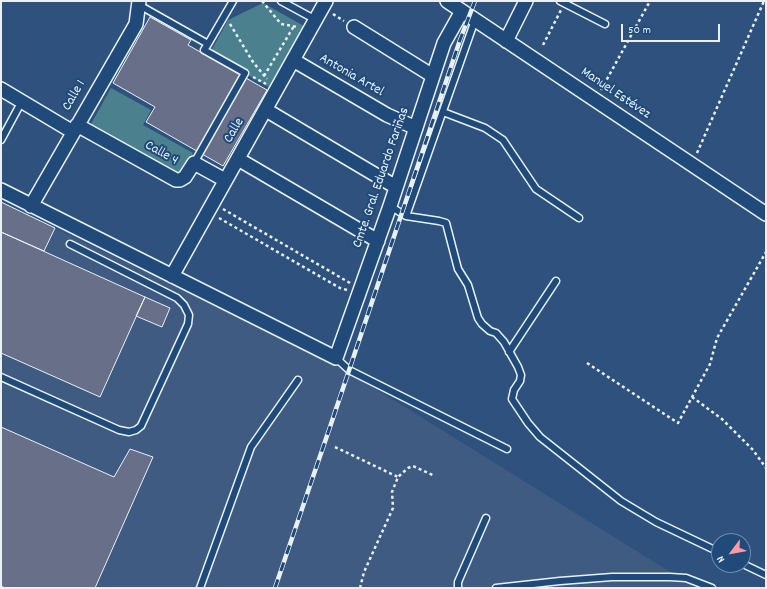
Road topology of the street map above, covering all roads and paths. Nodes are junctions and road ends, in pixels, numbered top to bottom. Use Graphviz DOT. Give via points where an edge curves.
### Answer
graph roads {
  1 [pos="233,1"];
  2 [pos="262,1"];
  3 [pos="281,1"];
  4 [pos="526,1"];
  5 [pos="650,1"];
  6 [pos="764,1"];
  7 [pos="562,2"];
  8 [pos="139,3"];
  9 [pos="324,4"];
  10 [pos="455,5"];
  11 [pos="225,14"];
  12 [pos="316,20"];
  13 [pos="475,20"];
  14 [pos="281,24"];
  15 [pos="605,24"];
  16 [pos="294,26"];
  17 [pos="354,27"];
  18 [pos="506,41"];
  19 [pos="208,44"];
  20 [pos="543,45"];
  21 [pos="293,60"];
  22 [pos="246,73"];
  23 [pos="264,76"];
  24 [pos="433,76"];
  25 [pos="1,89"];
  26 [pos="276,91"];
  27 [pos="595,100"];
  28 [pos="22,101"];
  29 [pos="266,110"];
  30 [pos="443,112"];
  31 [pos="75,128"];
  32 [pos="416,128"];
  33 [pos="1,140"];
  34 [pos="238,159"];
  35 [pos="194,163"];
  36 [pos="692,165"];
  37 [pos="225,180"];
  38 [pos="396,187"];
  39 [pos="1,190"];
  40 [pos="31,206"];
  41 [pos="390,206"];
  42 [pos="209,207"];
  43 [pos="766,214"];
  44 [pos="406,216"];
  45 [pos="579,218"];
  46 [pos="378,242"];
  47 [pos="70,244"];
  48 [pos="766,252"];
  49 [pos="172,276"];
  50 [pos="556,281"];
  51 [pos="360,292"];
  52 [pos="509,352"];
  53 [pos="336,358"];
  54 [pos="587,363"];
  55 [pos="1,377"];
  56 [pos="298,380"];
  57 [pos="692,397"];
  58 [pos="335,447"];
  59 [pos="507,450"];
  60 [pos="766,468"];
  61 [pos="435,476"];
  62 [pos="398,477"];
  63 [pos="486,518"];
  64 [pos="711,548"];
  65 [pos="751,568"];
  66 [pos="766,575"];
  67 [pos="200,588"];
  68 [pos="360,588"];
  69 [pos="458,588"];
  70 [pos="496,588"];
  71 [pos="712,588"];
  1 -- 11 [label="lane"];
  2 -- 14 [label="path"];
  3 -- 12 [label="lane"];
  4 -- 18 [label="street"];
  5 -- 27 [label="path"];
  6 -- 36 [label="path"];
  7 -- 15 [label="lane"];
  7 -- 20 [label="path"];
  8 -- 19 [label="lane"];
  8 -- 31 [label="street, Calle 1" via="136,24"];
  9 -- 12 [label="street, Calle"];
  9 -- 17 [label="path"];
  10 -- 13 [label="street, Manuel Estévez"];
  10 -- 24 [label="street, Cmte. Gral. Eduardo Fariñas"];
  11 -- 19 [label="lane"];
  11 -- 23 [label="path"];
  12 -- 21 [label="street, Calle"];
  13 -- 18 [label="street, Manuel Estévez"];
  13 -- 30 [label="lane"];
  16 -- 23 [label="path"];
  17 -- 24 [label="street"];
  18 -- 27 [label="street, Manuel Estévez"];
  19 -- 22 [label="lane" via="204,50"];
  21 -- 26 [label="street, Calle"];
  21 -- 32 [label="street, Antonia Artel" via="387,115"];
  22 -- 26 [label="path"];
  22 -- 35 [label="lane"];
  23 -- 26 [label="path"];
  24 -- 32 [label="street, Cmte. Gral. Eduardo Fariñas"];
  25 -- 28 [label="street, Calle 4"];
  26 -- 29 [label="street, Calle"];
  27 -- 36 [label="street, Manuel Estévez"];
  28 -- 31 [label="street, Calle 4"];
  28 -- 33 [label="lane"];
  29 -- 34 [label="street, Calle"];
  29 -- 38 [label="street"];
  30 -- 44 [label="lane"];
  30 -- 45 [label="lane" via="485,128 503,140 536,189"];
  31 -- 35 [label="street, Calle 4" via="176,180 185,177"];
  31 -- 40 [label="street, Calle 1"];
  32 -- 38 [label="street, Cmte. Gral. Eduardo Fariñas"];
  34 -- 37 [label="street, Calle"];
  34 -- 46 [label="street"];
  35 -- 37 [label="street, Calle 4"];
  36 -- 43 [label="street, Manuel Estévez"];
  37 -- 42 [label="street, Calle"];
  38 -- 41 [label="street, Cmte. Gral. Eduardo Fariñas"];
  39 -- 40 [label="street"];
  40 -- 49 [label="street"];
  41 -- 44 [label="lane"];
  41 -- 46 [label="street, Cmte. Gral. Eduardo Fariñas"];
  42 -- 49 [label="street, Calle"];
  42 -- 51 [label="path"];
  42 -- 51 [label="path" via="340,288"];
  44 -- 52 [label="lane" via="446,223 458,269 468,285 478,318 504,342"];
  46 -- 51 [label="street, Cmte. Gral. Eduardo Fariñas"];
  47 -- 55 [label="lane" via="177,298 189,315 188,324 141,426 129,432 120,430"];
  48 -- 57 [label="path" via="717,338 710,364"];
  49 -- 53 [label="street"];
  50 -- 52 [label="lane"];
  51 -- 53 [label="street, Cmte. Gral. Eduardo Fariñas"];
  52 -- 64 [label="lane" via="521,375 512,399 540,437 621,501 656,522"];
  53 -- 59 [label="lane" via="349,370"];
  54 -- 57 [label="path" via="678,423"];
  56 -- 67 [label="lane" via="251,447"];
  57 -- 60 [label="path" via="722,419 753,450"];
  58 -- 62 [label="path"];
  61 -- 62 [label="path" via="413,466"];
  62 -- 68 [label="path" via="392,492 393,508 364,572"];
  63 -- 69 [label="lane" via="458,582"];
  65 -- 66 [label="lane"];
  70 -- 71 [label="lane" via="612,577 670,577 686,578"];
}
